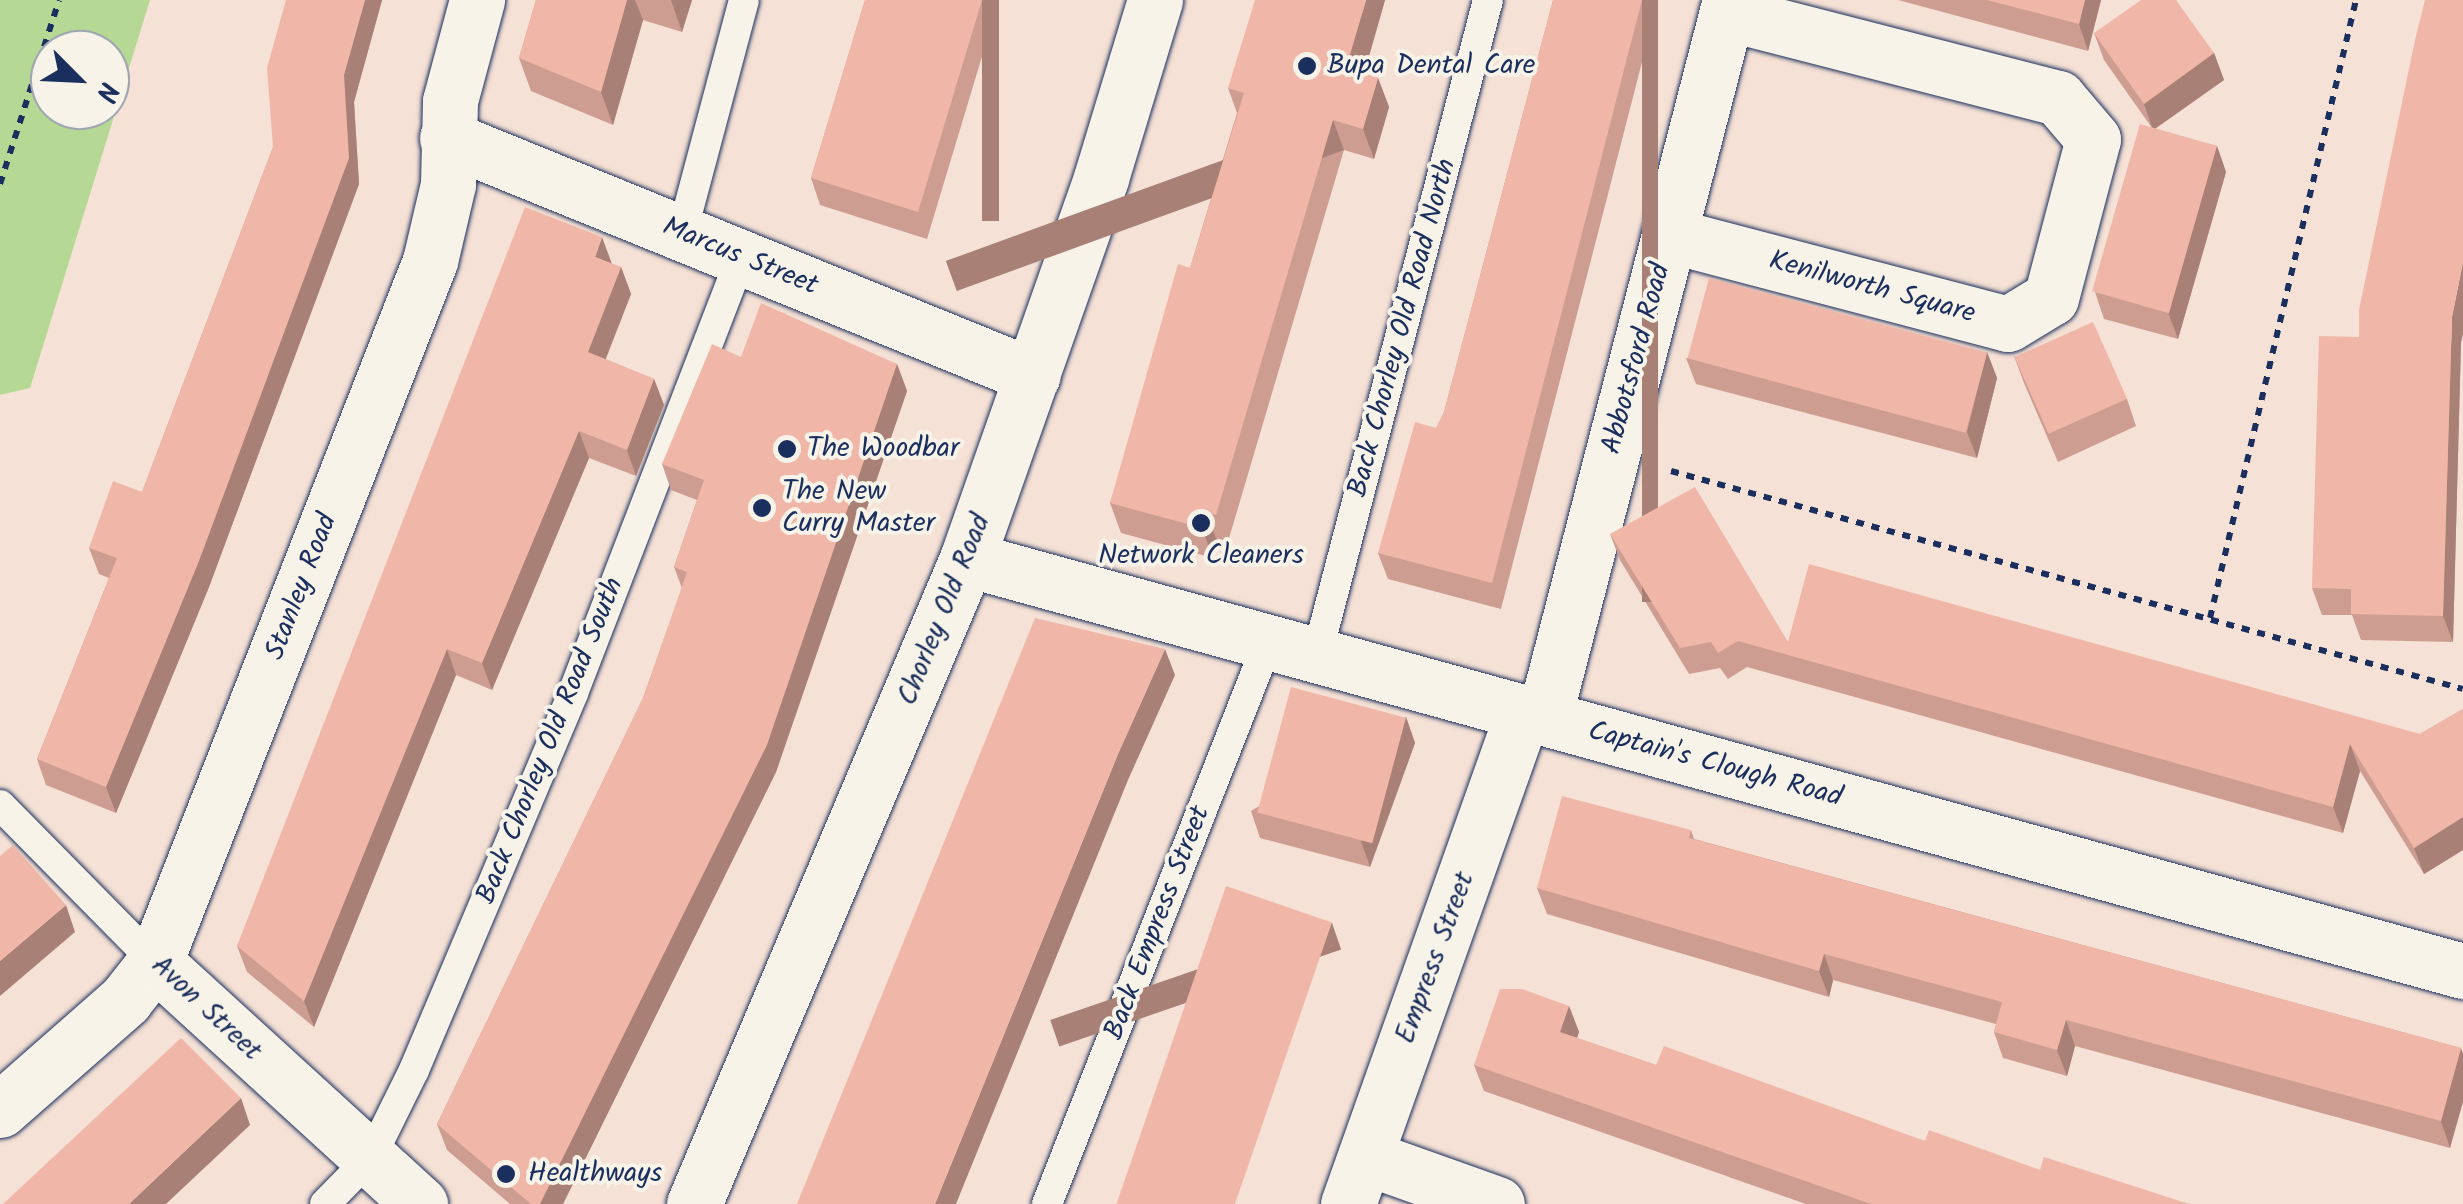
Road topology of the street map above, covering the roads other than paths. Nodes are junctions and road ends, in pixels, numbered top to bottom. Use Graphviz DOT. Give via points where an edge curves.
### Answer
graph roads {
  1 [pos="477,0"];
  2 [pos="744,0"];
  3 [pos="1155,0"];
  4 [pos="1488,0"];
  5 [pos="1729,7"];
  6 [pos="447,138"];
  7 [pos="682,233"];
  8 [pos="1669,235"];
  9 [pos="741,257"];
  10 [pos="1033,376"];
  11 [pos="967,559"];
  12 [pos="1292,648"];
  13 [pos="1533,715"];
  14 [pos="0,805"];
  15 [pos="155,962"];
  16 [pos="2463,971"];
  17 [pos="0,1110"];
  18 [pos="371,1158"];
  19 [pos="1357,1181"];
  20 [pos="325,1204"];
  21 [pos="420,1204"];
  22 [pos="694,1204"];
  23 [pos="1047,1204"];
  24 [pos="1497,1204"];
  1 -- 6 [label="street, Stanley Road"];
  2 -- 7 [label="lane"];
  3 -- 10 [label="street, Chorley Old Road"];
  4 -- 12 [label="lane, Back Chorley Old Road North"];
  5 -- 8 [label="street, Abbotsford Road"];
  5 -- 8 [label="street, Kenilworth Square" via="2058,98 2092,139 2088,156 2050,298 2008,324"];
  6 -- 7 [label="street, Marcus Street"];
  6 -- 15 [label="street, Stanley Road" via="443,222 430,261"];
  7 -- 9 [label="street, Marcus Street"];
  8 -- 13 [label="street, Abbotsford Road" via="1612,456"];
  9 -- 10 [label="street, Marcus Street"];
  9 -- 18 [label="lane, Back Chorley Old Road South" via="573,693"];
  10 -- 11 [label="street, Chorley Old Road"];
  11 -- 12 [label="street, Captain's Clough Road"];
  11 -- 22 [label="street, Chorley Old Road"];
  12 -- 13 [label="street, Captain's Clough Road"];
  12 -- 23 [label="lane, Back Empress Street"];
  13 -- 16 [label="street, Captain's Clough Road"];
  13 -- 19 [label="street, Empress Street"];
  14 -- 15 [label="lane, Avon Street"];
  15 -- 17 [label="street, Stanley Road" via="124,1000"];
  15 -- 18 [label="street, Avon Street"];
  18 -- 20 [label="lane, Back Chorley Old Road South"];
  18 -- 21 [label="street, Avon Street"];
  19 -- 24 [label="street"];
}
